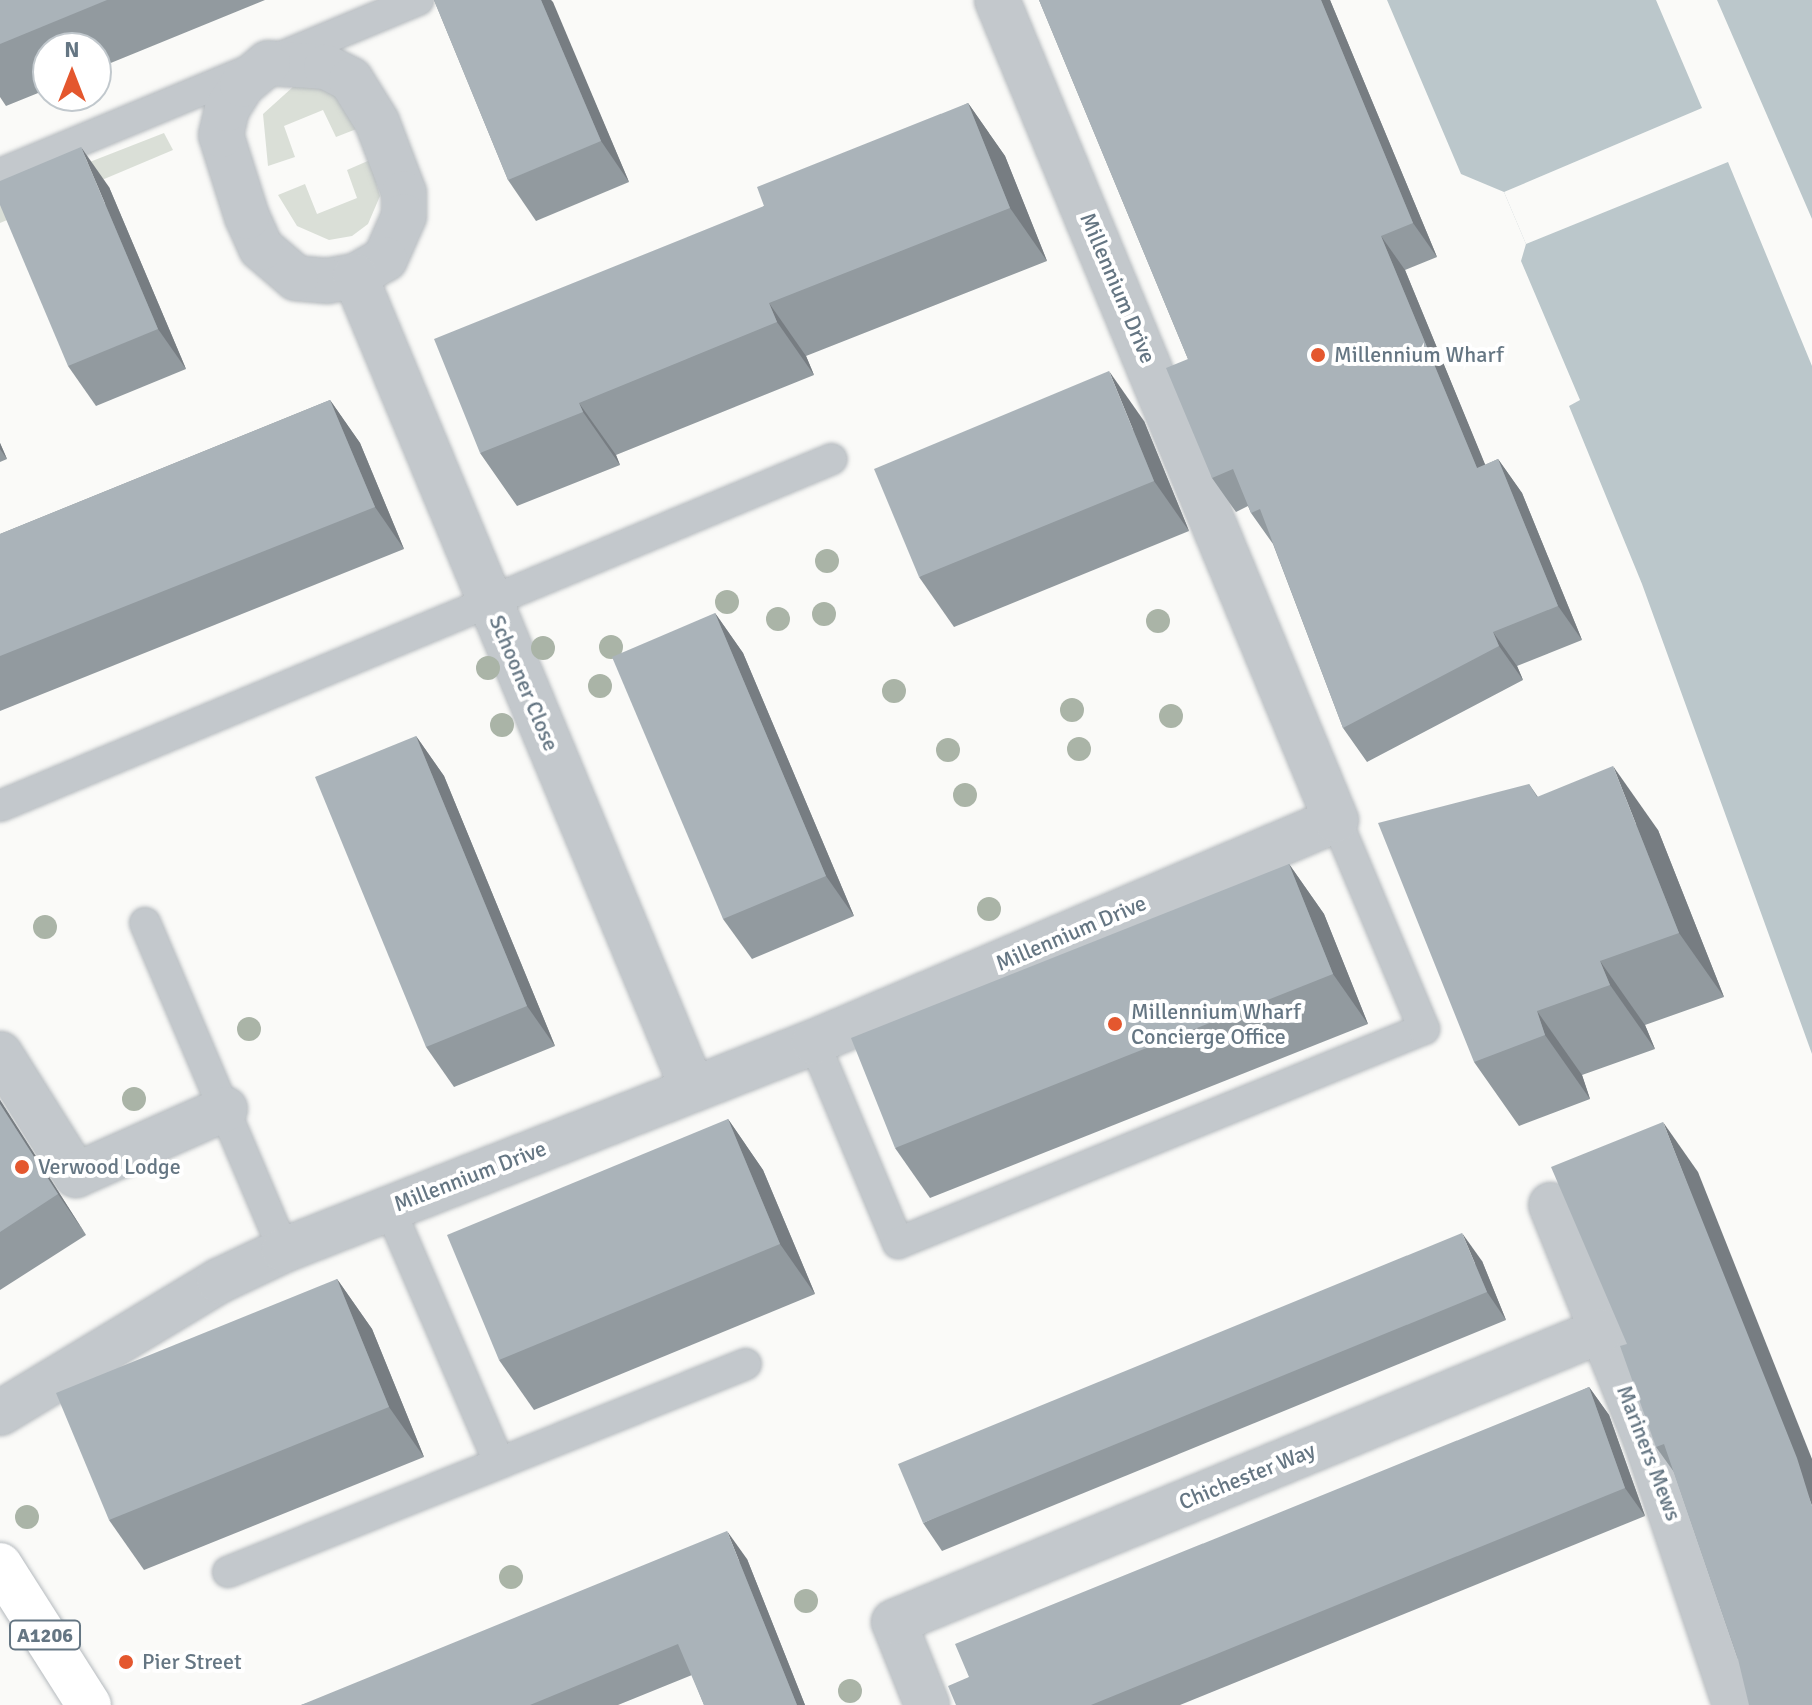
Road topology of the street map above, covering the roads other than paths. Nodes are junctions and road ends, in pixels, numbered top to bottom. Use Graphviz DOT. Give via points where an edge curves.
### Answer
graph roads {
  1 [pos="418,0"];
  2 [pos="997,0"];
  3 [pos="268,63"];
  4 [pos="0,174"];
  5 [pos="355,276"];
  6 [pos="832,459"];
  7 [pos="490,602"];
  8 [pos="0,806"];
  9 [pos="1336,820"];
  10 [pos="145,923"];
  11 [pos="814,1042"];
  12 [pos="0,1054"];
  13 [pos="693,1089"];
  14 [pos="225,1109"];
  15 [pos="1551,1205"];
  16 [pos="389,1207"];
  17 [pos="284,1250"];
  18 [pos="1600,1331"];
  19 [pos="746,1364"];
  20 [pos="0,1413"];
  21 [pos="499,1462"];
  22 [pos="0,1565"];
  23 [pos="228,1572"];
  24 [pos="88,1704"];
  25 [pos="927,1705"];
  26 [pos="1735,1705"];
  1 -- 3 [label="lane"];
  2 -- 9 [label="street, Millennium Drive"];
  3 -- 4 [label="lane"];
  3 -- 5 [label="street" via="242,85 227,109 221,135 247,217 261,248 296,278 328,281"];
  3 -- 5 [label="street" via="326,67 351,80 377,122 404,193 404,216 385,259"];
  5 -- 7 [label="street, Schooner Close"];
  6 -- 7 [label="lane"];
  7 -- 8 [label="lane"];
  7 -- 13 [label="street, Schooner Close"];
  9 -- 11 [label="street, Millennium Drive"];
  9 -- 11 [label="lane" via="1424,1029 898,1243"];
  10 -- 14 [label="lane"];
  11 -- 13 [label="street, Millennium Drive"];
  12 -- 14 [label="street" via="76,1175"];
  13 -- 16 [label="street, Millennium Drive"];
  14 -- 17 [label="lane"];
  15 -- 18 [label="street, Mariners Mews"];
  16 -- 17 [label="street, Millennium Drive"];
  16 -- 21 [label="lane"];
  17 -- 20 [label="street, Millennium Drive" via="219,1281"];
  18 -- 25 [label="street, Chichester Way" via="894,1622"];
  18 -- 26 [label="street, Mariners Mews" via="1685,1547"];
  19 -- 21 [label="lane"];
  21 -- 23 [label="lane"];
  22 -- 24 [label="main road, A1206"];
}
